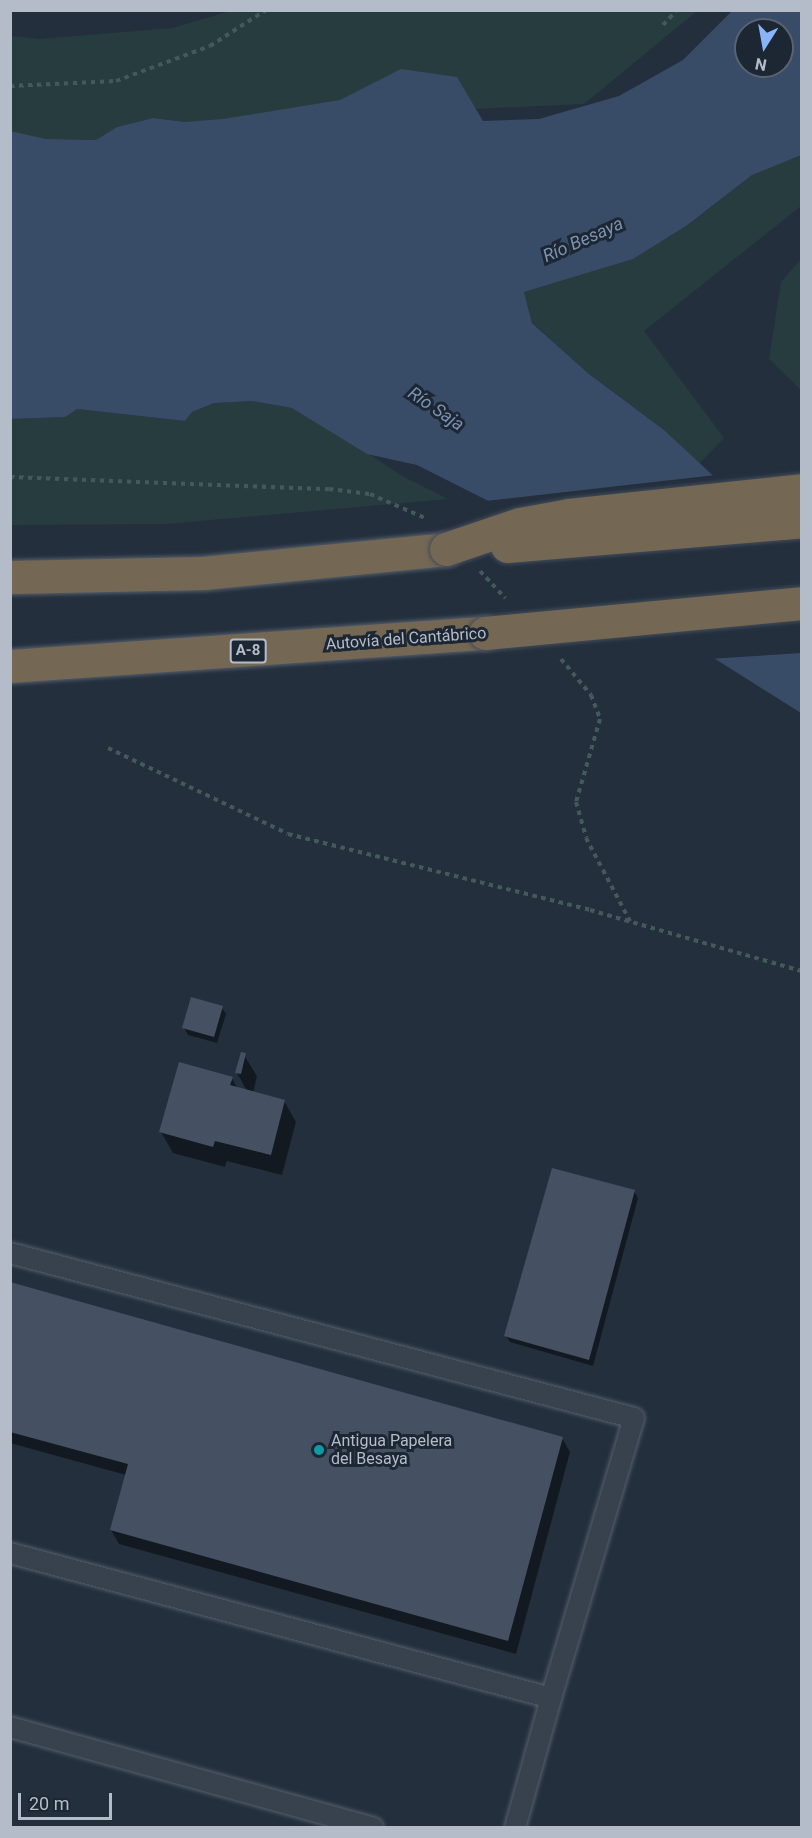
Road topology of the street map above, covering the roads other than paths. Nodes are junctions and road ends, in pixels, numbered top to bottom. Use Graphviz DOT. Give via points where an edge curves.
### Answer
graph roads {
  1 [pos="801,490"];
  2 [pos="801,520"];
  3 [pos="446,549"];
  4 [pos="10,577"];
  5 [pos="801,603"];
  6 [pos="801,626"];
  7 [pos="485,633"];
  8 [pos="10,666"];
  9 [pos="10,1253"];
  10 [pos="10,1552"];
  11 [pos="551,1698"];
  12 [pos="10,1727"];
  13 [pos="373,1827"];
  14 [pos="515,1827"];
  1 -- 3 [label="highway, bridge" via="569,515 520,524"];
  2 -- 3 [label="highway, bridge"];
  3 -- 4 [label="highway" via="203,573"];
  5 -- 7 [label="highway, Autovía del Cantábrico / A-8, bridge"];
  6 -- 7 [label="highway, bridge" via="561,639"];
  7 -- 8 [label="highway, Autovía del Cantábrico / A-8"];
  9 -- 11 [label="lane" via="634,1418"];
  10 -- 11 [label="lane"];
  11 -- 14 [label="lane"];
  12 -- 13 [label="lane"];
}
